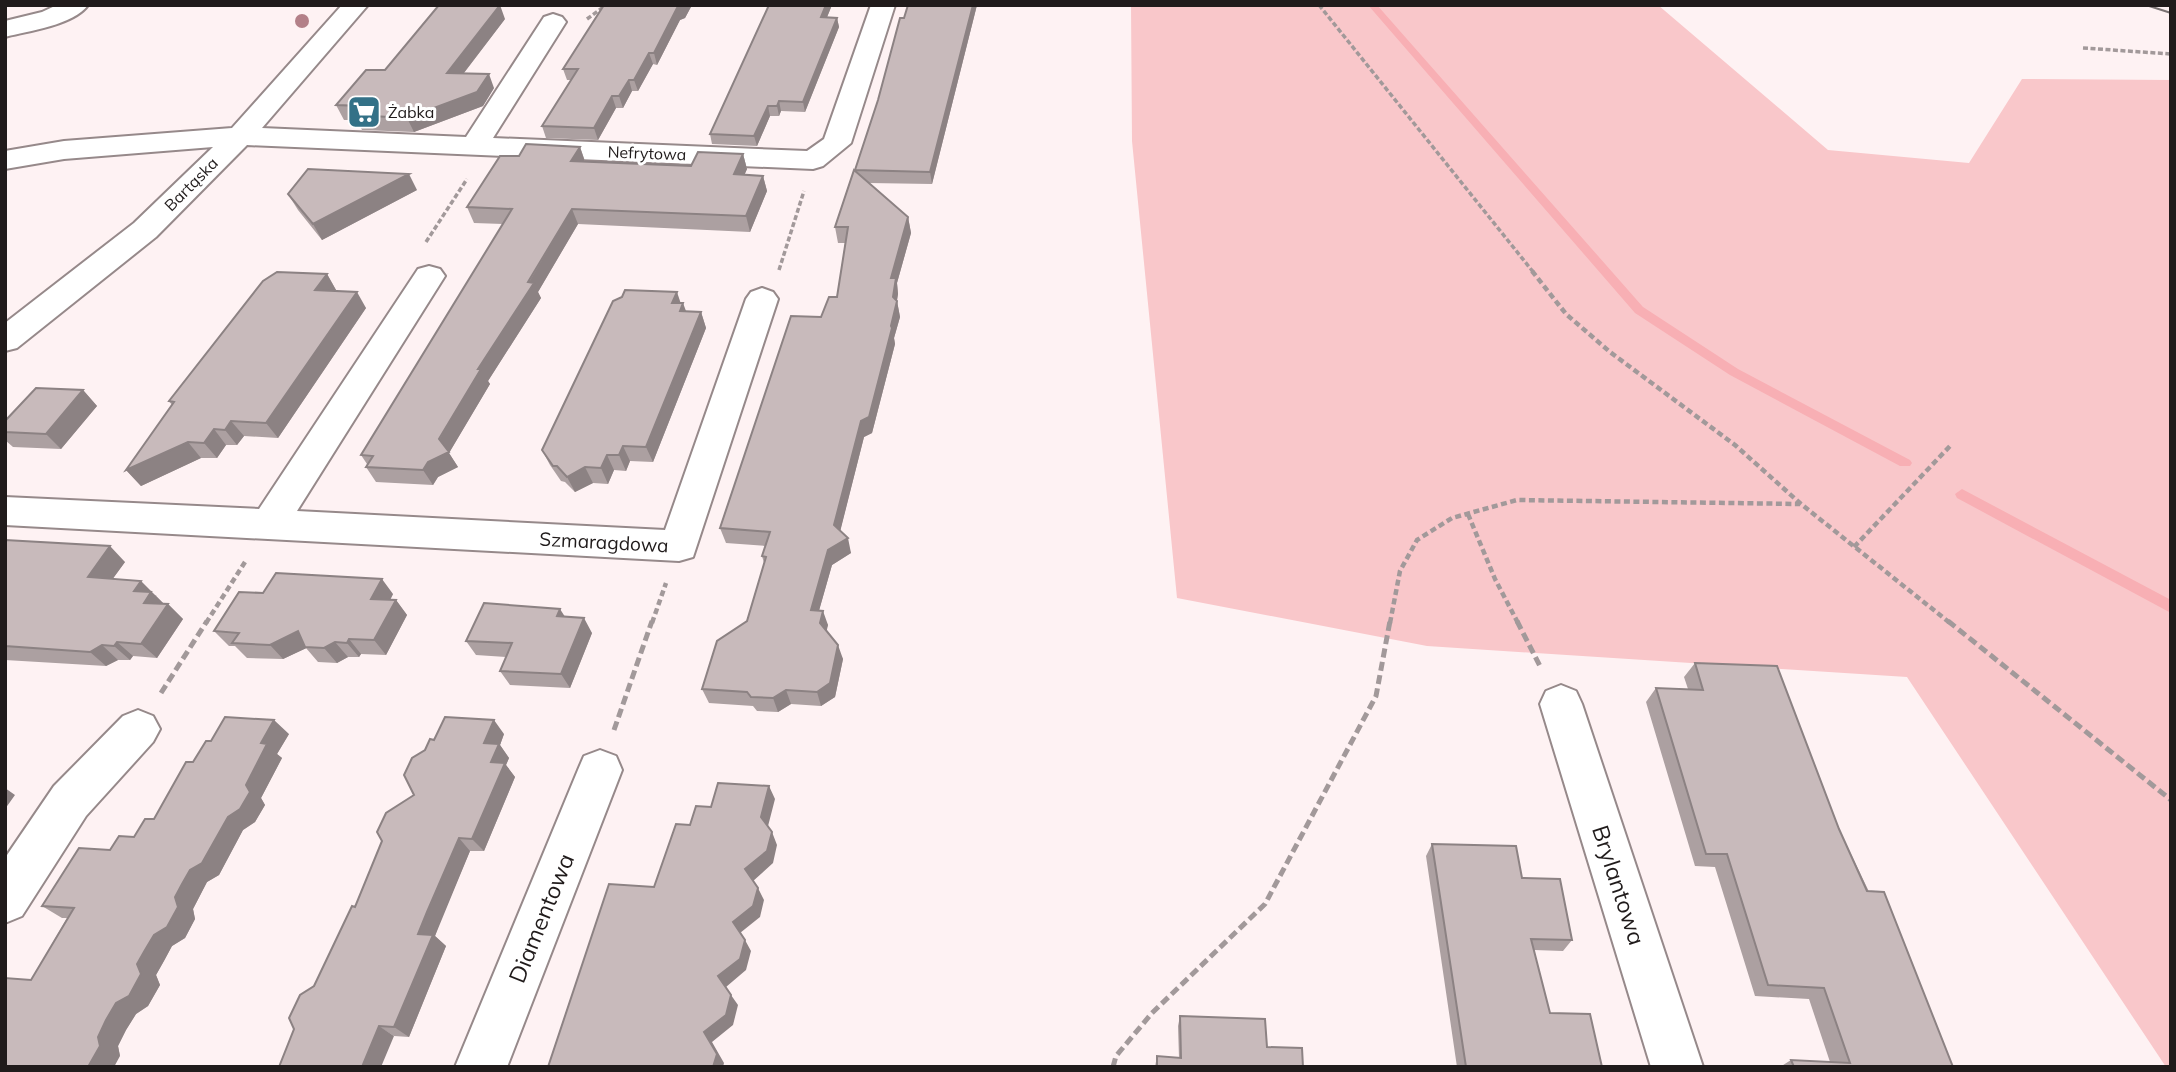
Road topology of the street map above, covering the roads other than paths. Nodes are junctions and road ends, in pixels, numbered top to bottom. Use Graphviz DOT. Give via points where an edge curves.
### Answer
graph roads {
  1 [pos="76,5"];
  2 [pos="356,5"];
  3 [pos="883,5"];
  4 [pos="553,22"];
  5 [pos="5,29"];
  6 [pos="240,136"];
  7 [pos="482,146"];
  8 [pos="5,160"];
  9 [pos="429,276"];
  10 [pos="762,299"];
  11 [pos="5,340"];
  12 [pos="5,511"];
  13 [pos="270,523"];
  14 [pos="1561,704"];
  15 [pos="138,729"];
  16 [pos="600,770"];
  17 [pos="5,900"];
  18 [pos="481,1067"];
  19 [pos="1677,1067"];
  1 -- 5 [label="street" via="51,18"];
  2 -- 6 [label="street, Bartąska"];
  3 -- 7 [label="street, Nefrytowa" via="837,143 813,160"];
  4 -- 7 [label="street"];
  6 -- 7 [label="street, Nefrytowa"];
  6 -- 8 [label="street, Nefrytowa" via="64,150"];
  6 -- 11 [label="street, Bartąska" via="145,230"];
  9 -- 13 [label="street"];
  10 -- 13 [label="street, Szmaragdowa" via="678,546"];
  12 -- 13 [label="street, Szmaragdowa"];
  14 -- 19 [label="street, Brylantowa"];
  15 -- 17 [label="street" via="71,801"];
  16 -- 18 [label="street, Diamentowa"];
}
